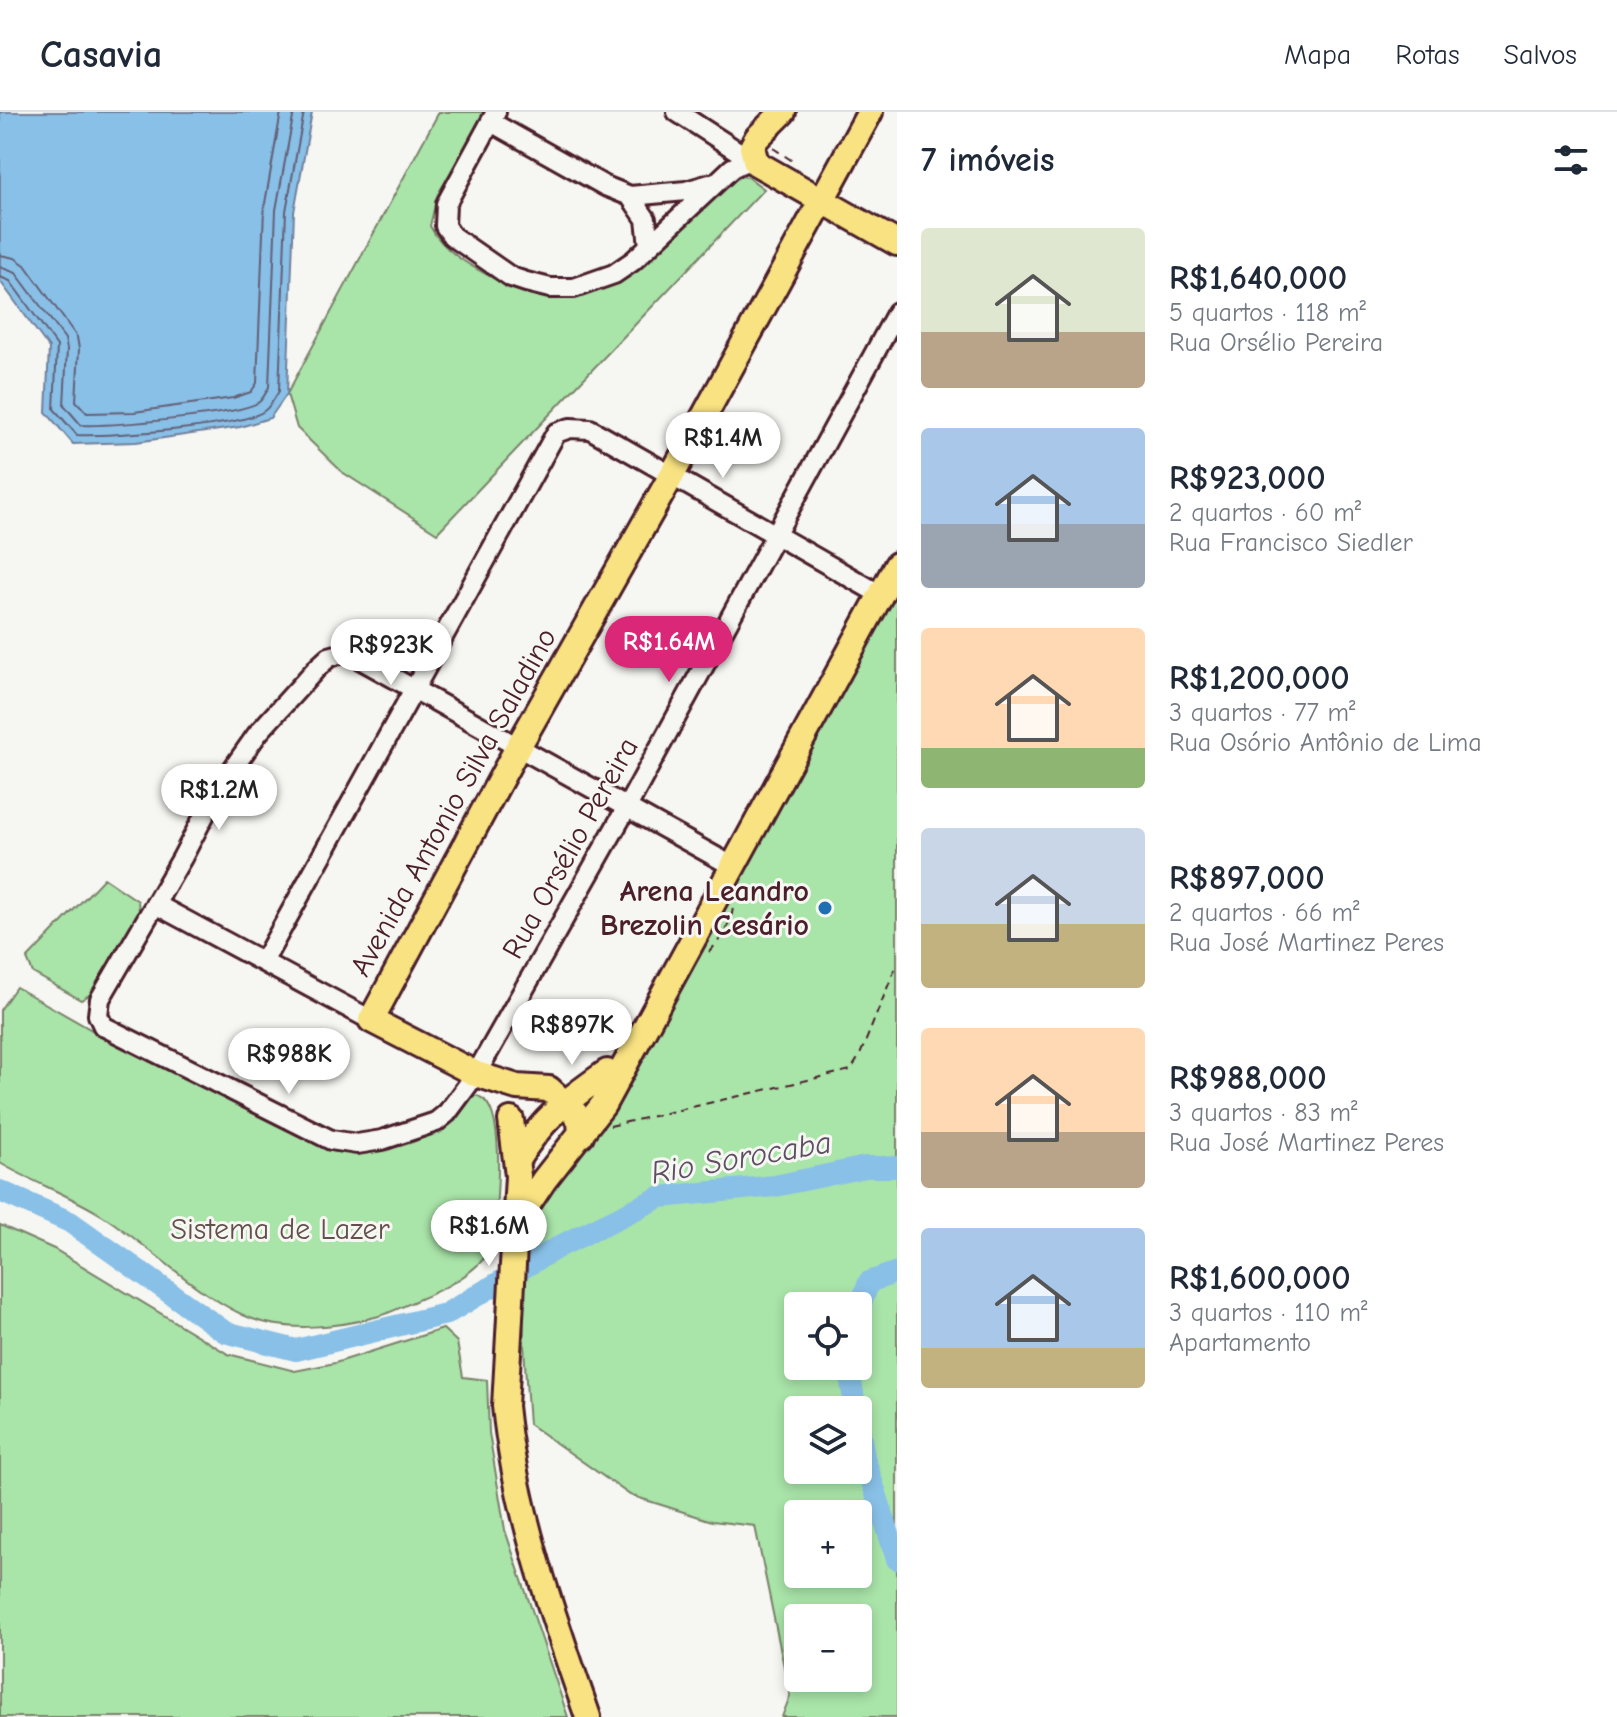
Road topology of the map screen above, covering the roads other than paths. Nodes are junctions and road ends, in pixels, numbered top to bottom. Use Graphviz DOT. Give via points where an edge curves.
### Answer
graph roads {
  1 [pos="677,112"];
  2 [pos="783,112"];
  3 [pos="870,112"];
  4 [pos="493,117"];
  5 [pos="757,138"];
  6 [pos="718,139"];
  7 [pos="756,163"];
  8 [pos="720,178"];
  9 [pos="630,196"];
  10 [pos="818,200"];
  11 [pos="897,243"];
  12 [pos="649,246"];
  13 [pos="897,312"];
  14 [pos="672,475"];
  15 [pos="775,532"];
  16 [pos="897,565"];
  17 [pos="881,595"];
  18 [pos="414,689"];
  19 [pos="518,747"];
  20 [pos="627,807"];
  21 [pos="734,867"];
  22 [pos="155,904"];
  23 [pos="263,962"];
  24 [pos="371,1020"];
  25 [pos="614,1072"];
  26 [pos="485,1077"];
  27 [pos="539,1088"];
  28 [pos="564,1102"];
  29 [pos="582,1138"];
  30 [pos="521,1154"];
  31 [pos="516,1227"];
  32 [pos="588,1717"];
  1 -- 6 [label="street"];
  2 -- 5 [label="main road"];
  3 -- 10 [label="main road, Avenida Antonio Silva Saladino"];
  4 -- 9 [label="street"];
  4 -- 12 [label="street" via="446,204 445,226 452,236 511,277 550,288 574,288 614,274"];
  5 -- 6 [label="street"];
  5 -- 7 [label="main road" via="752,147"];
  6 -- 7 [label="street"];
  6 -- 8 [label="street" via="725,155"];
  7 -- 8 [label="street" via="739,164"];
  7 -- 10 [label="main road"];
  8 -- 9 [label="street" via="686,191"];
  8 -- 12 [label="street"];
  9 -- 12 [label="street" via="646,219"];
  10 -- 11 [label="main road"];
  10 -- 14 [label="main road, Avenida Antonio Silva Saladino"];
  13 -- 15 [label="street, Rua Orsélio Pereira"];
  14 -- 15 [label="street"];
  14 -- 18 [label="street" via="590,429 556,433"];
  14 -- 19 [label="main road, Avenida Antonio Silva Saladino"];
  15 -- 17 [label="street"];
  15 -- 20 [label="street, Rua Orsélio Pereira"];
  16 -- 17 [label="main road"];
  17 -- 21 [label="main road"];
  18 -- 19 [label="street"];
  18 -- 22 [label="street" via="347,652 329,657 258,733 217,791"];
  18 -- 23 [label="street"];
  19 -- 20 [label="street"];
  19 -- 24 [label="main road, Avenida Antonio Silva Saladino"];
  20 -- 21 [label="street"];
  20 -- 26 [label="street, Rua Orsélio Pereira"];
  21 -- 25 [label="main road"];
  22 -- 23 [label="street"];
  22 -- 26 [label="street, Rua Orsélio Pereira" via="100,999 103,1026 331,1140 357,1144 436,1122"];
  23 -- 24 [label="street"];
  24 -- 26 [label="main road"];
  25 -- 27 [label="main road"];
  25 -- 28 [label="main road"];
  25 -- 29 [label="main road" via="603,1105"];
  26 -- 27 [label="main road"];
  26 -- 30 [label="main road" via="511,1120"];
  27 -- 28 [label="main road" via="549,1089"];
  28 -- 29 [label="main road" via="580,1121"];
  28 -- 30 [label="main road"];
  29 -- 30 [label="main road" via="549,1159"];
  29 -- 31 [label="main road"];
  30 -- 31 [label="main road"];
  31 -- 32 [label="main road" via="505,1406 514,1474"];
}
